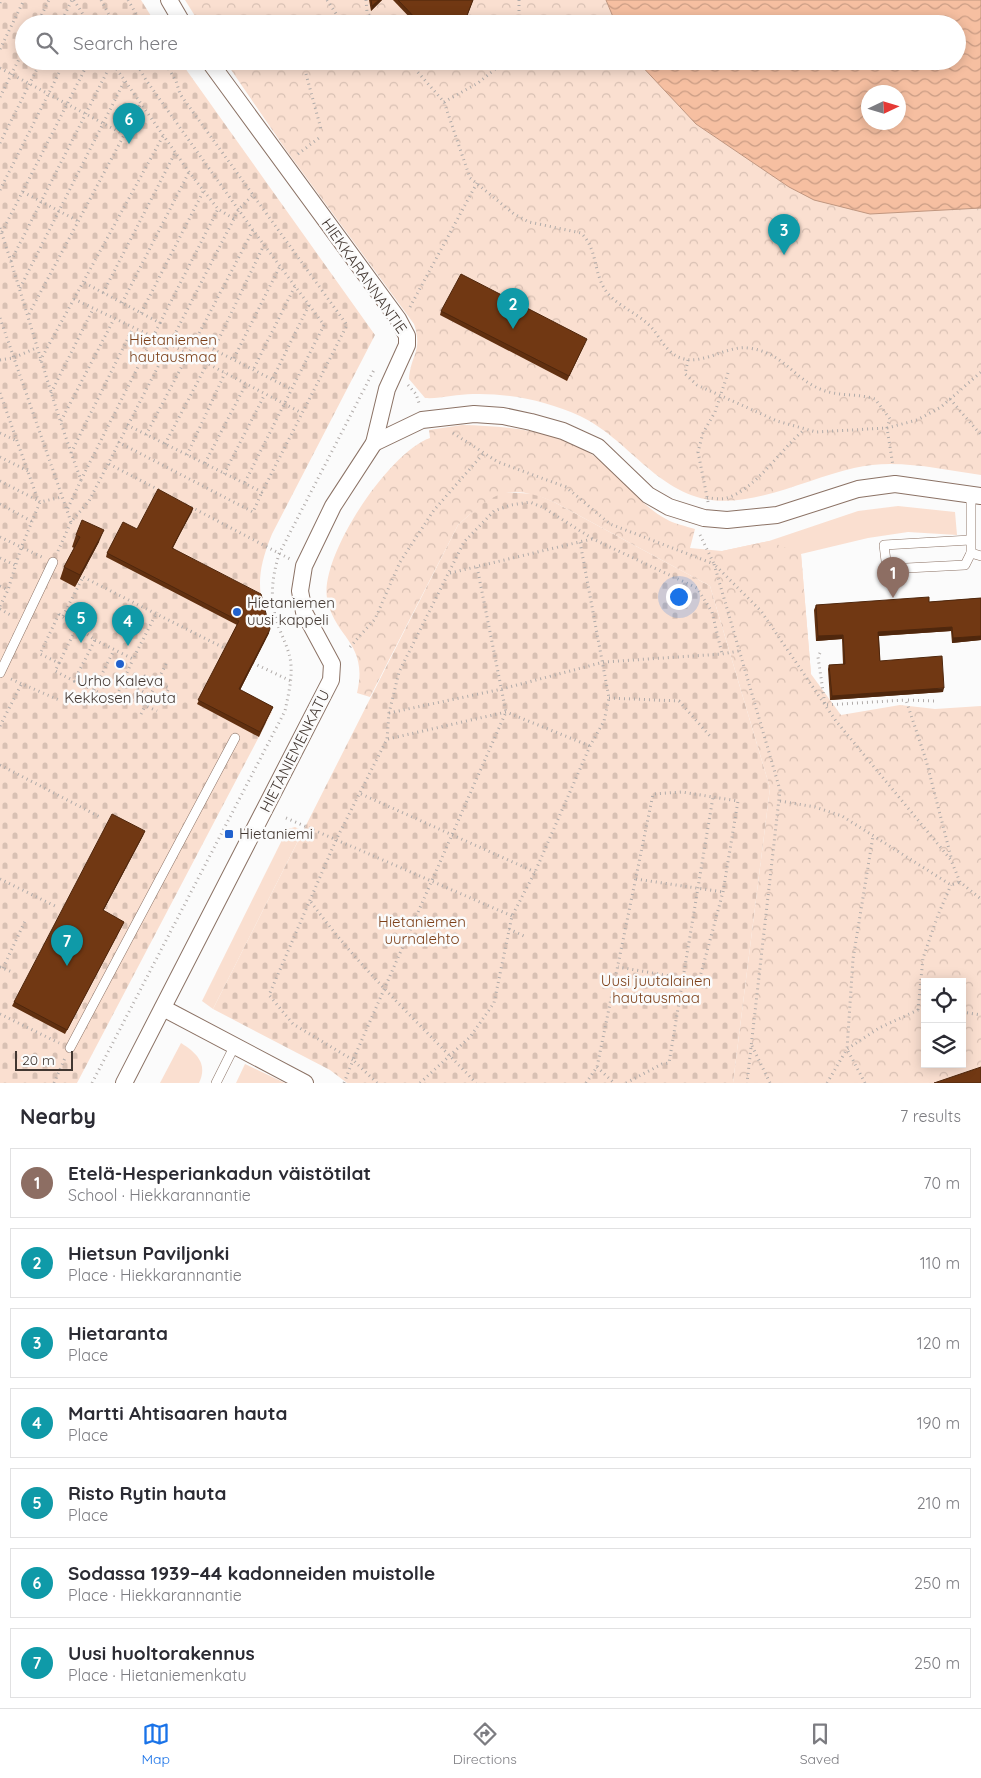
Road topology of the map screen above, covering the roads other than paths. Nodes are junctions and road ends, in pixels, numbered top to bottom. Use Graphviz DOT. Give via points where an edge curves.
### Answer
graph roads {
  1 [pos="169,0"];
  2 [pos="178,15"];
  3 [pos="215,70"];
  4 [pos="374,443"];
  5 [pos="976,495"];
  6 [pos="970,540"];
  7 [pos="970,552"];
  8 [pos="981,556"];
  9 [pos="53,562"];
  10 [pos="0,673"];
  11 [pos="235,738"];
  12 [pos="163,1008"];
  13 [pos="235,1045"];
  14 [pos="70,1048"];
  15 [pos="124,1083"];
  16 [pos="216,1083"];
  17 [pos="305,1083"];
  1 -- 2 [label="street"];
  3 -- 4 [label="street, HIEKKARANNANTIE" via="398,319 407,336 407,345 387,389"];
  4 -- 5 [label="street" via="422,420 474,414 531,422 564,431 598,448 648,495 669,507 704,518 727,520 777,515 858,489 895,484"];
  4 -- 12 [label="street, HIETANIEMENKATU" via="333,506 304,566 300,591 304,612 332,664 331,680"];
  5 -- 6 [label="lane"];
  6 -- 7 [label="lane"];
  6 -- 7 [label="lane" via="884,545 887,569 965,565"];
  7 -- 8 [label="lane"];
  9 -- 10 [label="lane"];
  11 -- 14 [label="lane"];
  12 -- 13 [label="street"];
  12 -- 15 [label="street, HIETANIEMENKATU"];
  13 -- 16 [label="lane"];
  13 -- 17 [label="street"];
}
